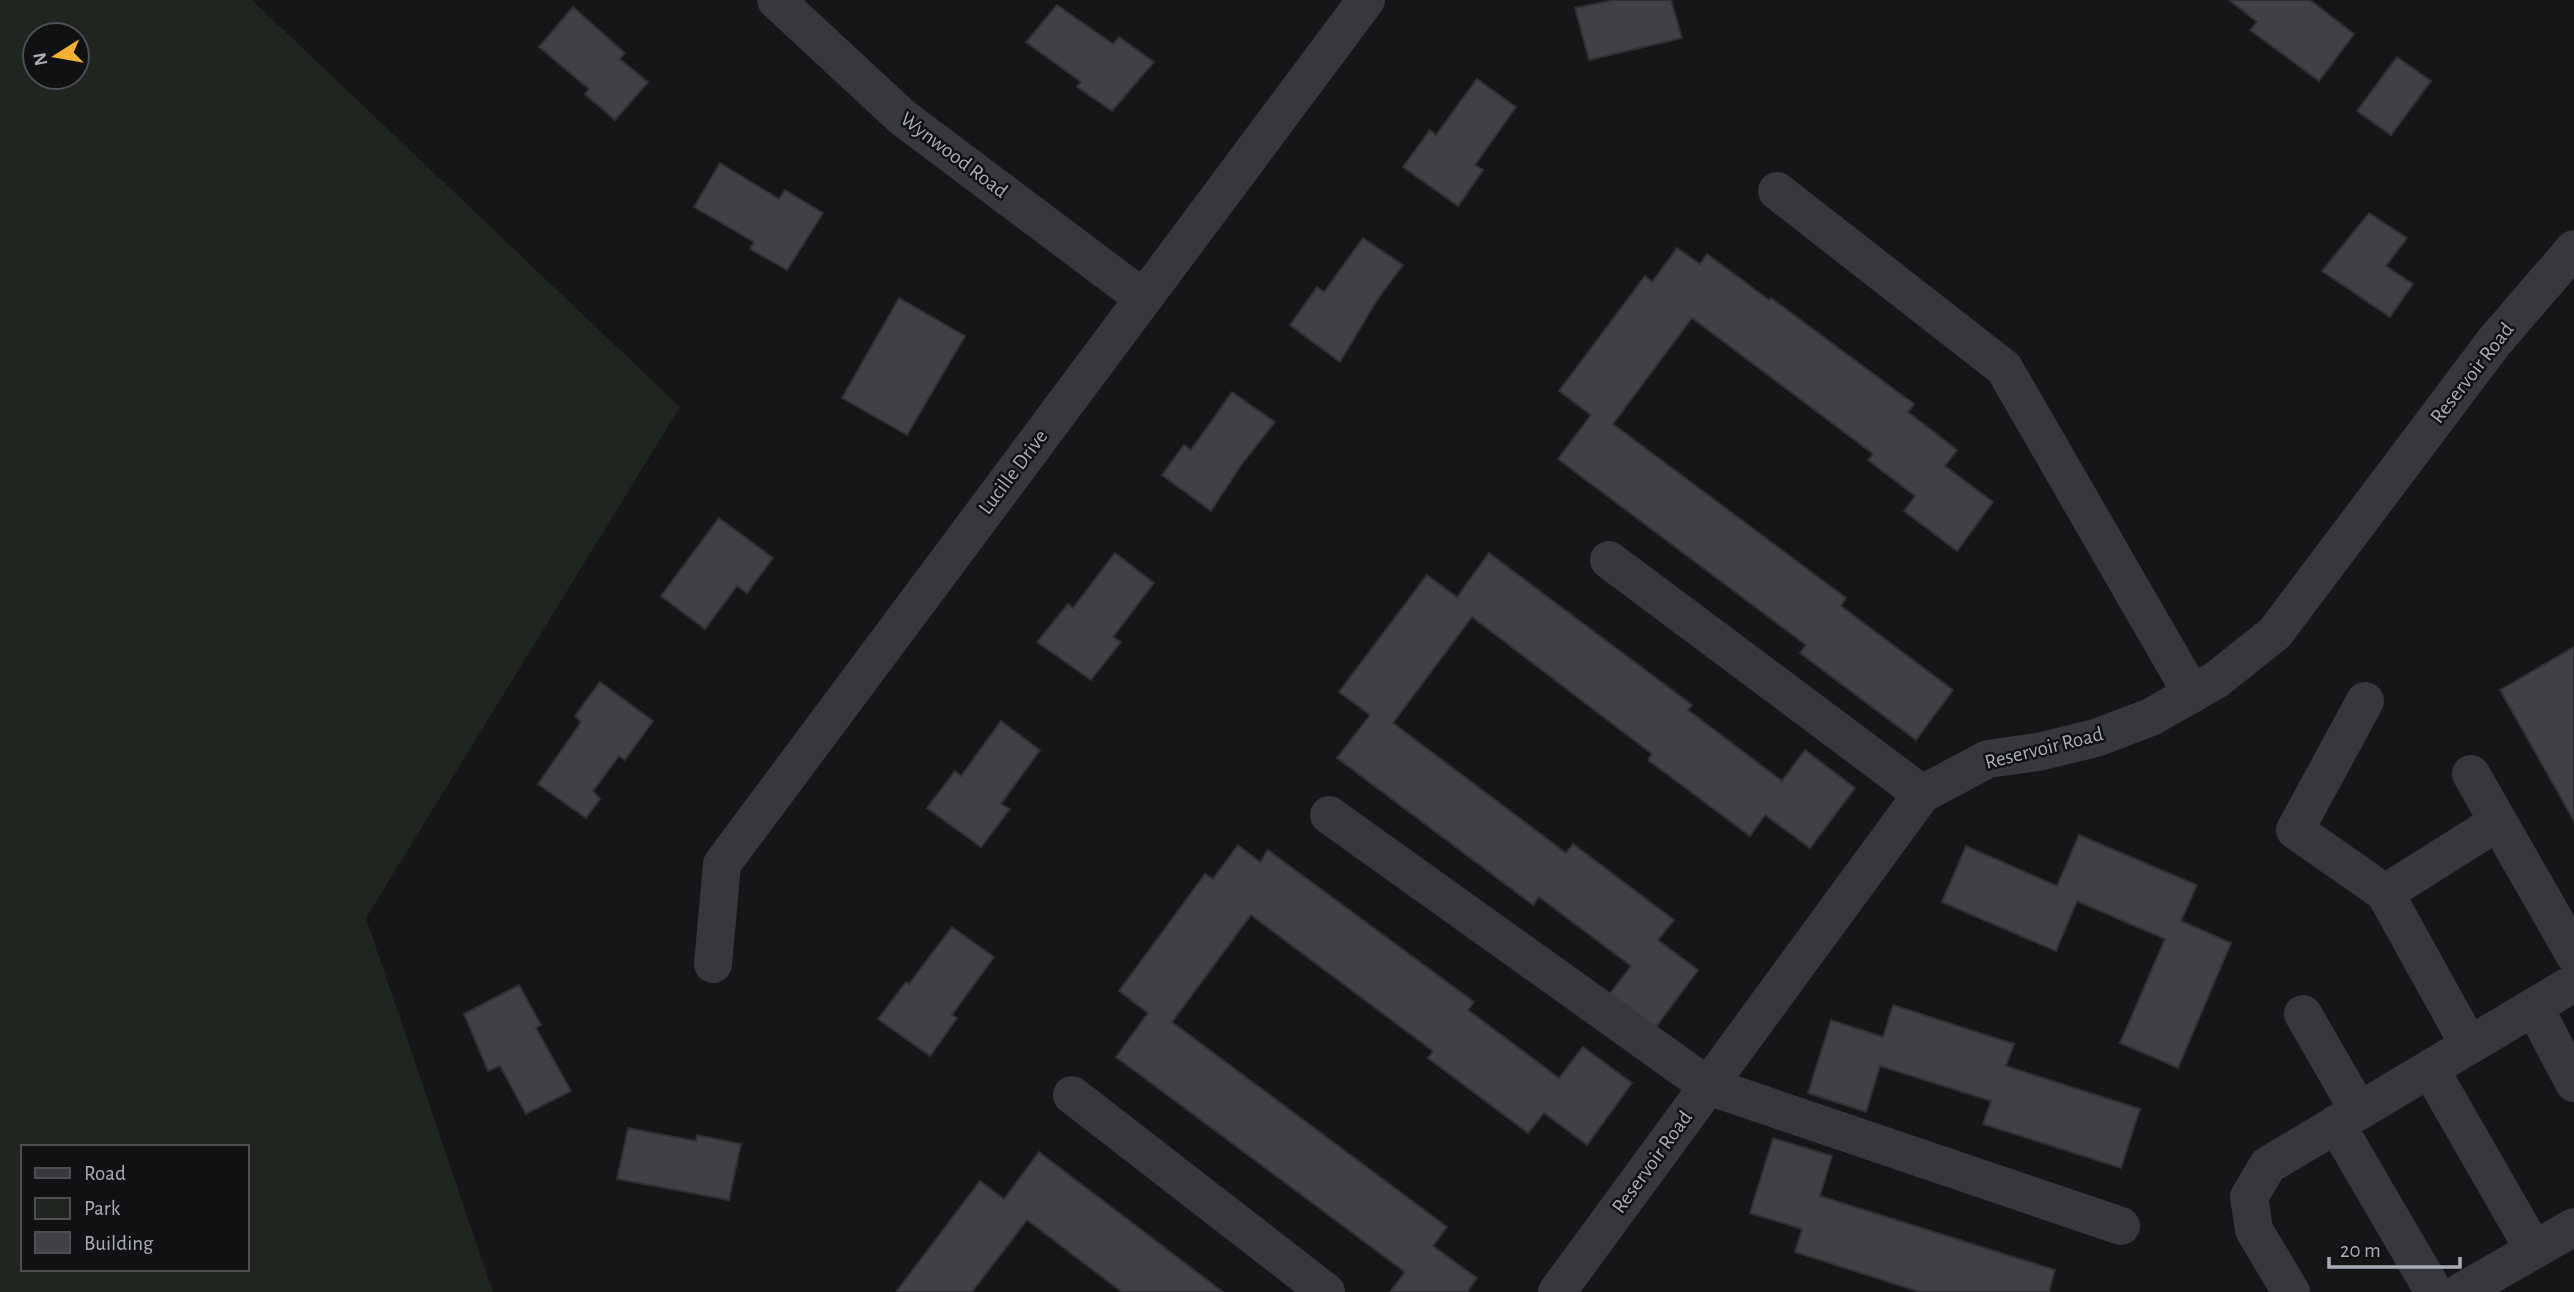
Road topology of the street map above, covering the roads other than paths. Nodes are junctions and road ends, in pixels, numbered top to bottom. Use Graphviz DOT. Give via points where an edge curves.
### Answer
graph roads {
  1 [pos="776,0"];
  2 [pos="1366,0"];
  3 [pos="1777,191"];
  4 [pos="2574,249"];
  5 [pos="1143,298"];
  6 [pos="1609,561"];
  7 [pos="2192,694"];
  8 [pos="2365,701"];
  9 [pos="2471,774"];
  10 [pos="1922,794"];
  11 [pos="1329,815"];
  12 [pos="2498,822"];
  13 [pos="2385,893"];
  14 [pos="2574,954"];
  15 [pos="713,964"];
  16 [pos="2574,983"];
  17 [pos="2534,1007"];
  18 [pos="2303,1014"];
  19 [pos="2469,1045"];
  20 [pos="2430,1069"];
  21 [pos="2574,1083"];
  22 [pos="1708,1086"];
  23 [pos="1072,1095"];
  24 [pos="2347,1118"];
  25 [pos="2120,1226"];
  26 [pos="2574,1227"];
  27 [pos="2534,1250"];
  28 [pos="1326,1292"];
  29 [pos="1557,1292"];
  30 [pos="2291,1292"];
  31 [pos="2434,1292"];
  32 [pos="2461,1292"];
  1 -- 5 [label="street, Wynwood Road" via="902,117"];
  2 -- 5 [label="street, Lucille Drive"];
  3 -- 7 [label="street" via="2004,368"];
  4 -- 7 [label="street, Reservoir Road" via="2494,342 2275,633"];
  5 -- 15 [label="street, Lucille Drive" via="722,864"];
  6 -- 10 [label="street"];
  7 -- 10 [label="street, Reservoir Road" via="2151,717 2096,737 1988,759"];
  8 -- 13 [label="street" via="2294,830"];
  9 -- 12 [label="street"];
  10 -- 22 [label="street, Reservoir Road"];
  11 -- 22 [label="street"];
  12 -- 13 [label="street"];
  12 -- 14 [label="street"];
  13 -- 19 [label="street"];
  16 -- 17 [label="street"];
  17 -- 19 [label="street"];
  17 -- 21 [label="street"];
  18 -- 24 [label="street"];
  19 -- 20 [label="street"];
  20 -- 24 [label="street"];
  20 -- 27 [label="street"];
  22 -- 25 [label="street"];
  22 -- 29 [label="street, Reservoir Road"];
  23 -- 28 [label="street"];
  24 -- 30 [label="street" via="2268,1165 2249,1197 2254,1230"];
  24 -- 31 [label="street"];
  26 -- 27 [label="street"];
  27 -- 32 [label="street"];
}
